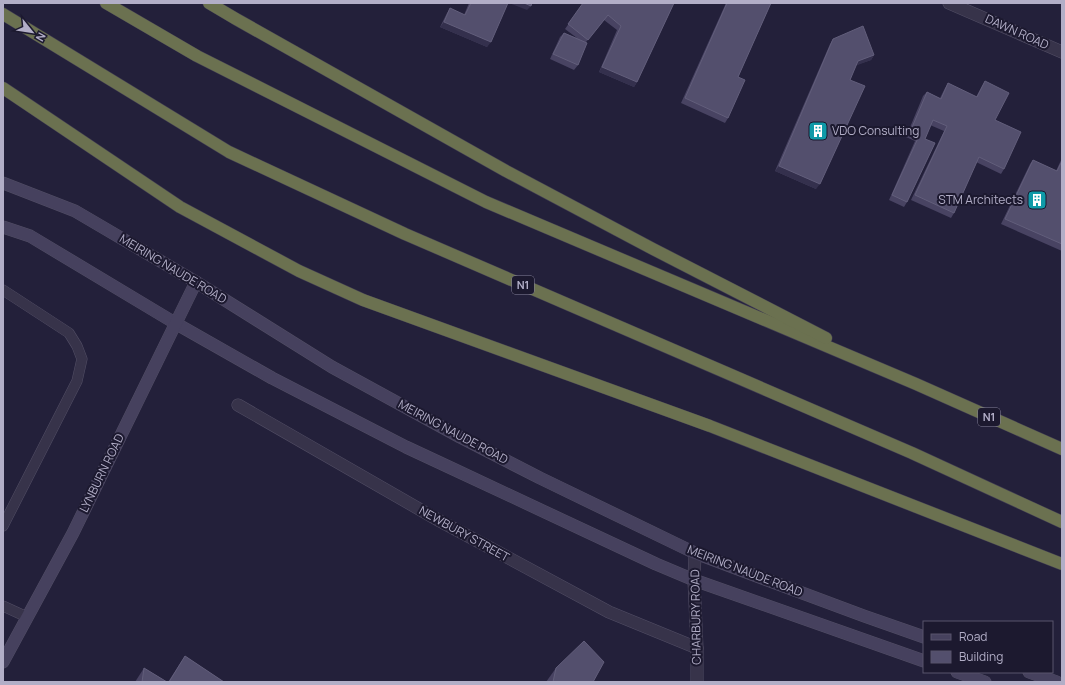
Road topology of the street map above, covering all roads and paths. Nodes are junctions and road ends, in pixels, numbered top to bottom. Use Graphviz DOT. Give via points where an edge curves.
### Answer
graph roads {
  1 [pos="106,3"];
  2 [pos="209,3"];
  3 [pos="949,3"];
  4 [pos="3,14"];
  5 [pos="1062,52"];
  6 [pos="3,88"];
  7 [pos="3,184"];
  8 [pos="3,227"];
  9 [pos="196,282"];
  10 [pos="3,290"];
  11 [pos="175,323"];
  12 [pos="916,384"];
  13 [pos="238,405"];
  14 [pos="1062,449"];
  15 [pos="1062,522"];
  16 [pos="3,526"];
  17 [pos="695,553"];
  18 [pos="1062,564"];
  19 [pos="694,580"];
  20 [pos="3,606"];
  21 [pos="27,617"];
  22 [pos="923,637"];
  23 [pos="697,648"];
  24 [pos="923,660"];
  25 [pos="3,662"];
  26 [pos="960,673"];
  27 [pos="1032,673"];
  28 [pos="697,682"];
  29 [pos="985,682"];
  30 [pos="1057,682"];
  1 -- 12 [label="highway, N1" via="197,56 486,202"];
  2 -- 12 [label="highway" via="506,171"];
  3 -- 5 [label="street, DAWN ROAD"];
  4 -- 15 [label="highway, N1" via="229,152 405,234 905,450"];
  6 -- 18 [label="highway" via="180,207 299,271 363,300 710,426"];
  7 -- 9 [label="street, MEIRING NAUDE ROAD" via="75,211"];
  8 -- 11 [label="street, MEIRING NAUDE ROAD" via="30,236"];
  9 -- 11 [label="street, LYNBURN ROAD"];
  9 -- 17 [label="street, MEIRING NAUDE ROAD" via="332,367 460,437"];
  10 -- 16 [label="lane" via="69,333 82,359 77,381"];
  11 -- 19 [label="street, MEIRING NAUDE ROAD" via="272,378 406,447"];
  11 -- 21 [label="street, LYNBURN ROAD" via="72,533"];
  12 -- 14 [label="highway, N1"];
  13 -- 23 [label="street, NEWBURY STREET" via="440,521 609,612"];
  17 -- 19 [label="street, CHARBURY ROAD"];
  17 -- 22 [label="street, MEIRING NAUDE ROAD"];
  19 -- 23 [label="street, CHARBURY ROAD"];
  19 -- 24 [label="street, MEIRING NAUDE ROAD"];
  20 -- 21 [label="lane"];
  21 -- 25 [label="street, LYNBURN ROAD"];
  23 -- 28 [label="street, CHARBURY ROAD"];
  26 -- 29 [label="street"];
  27 -- 30 [label="street"];
}
